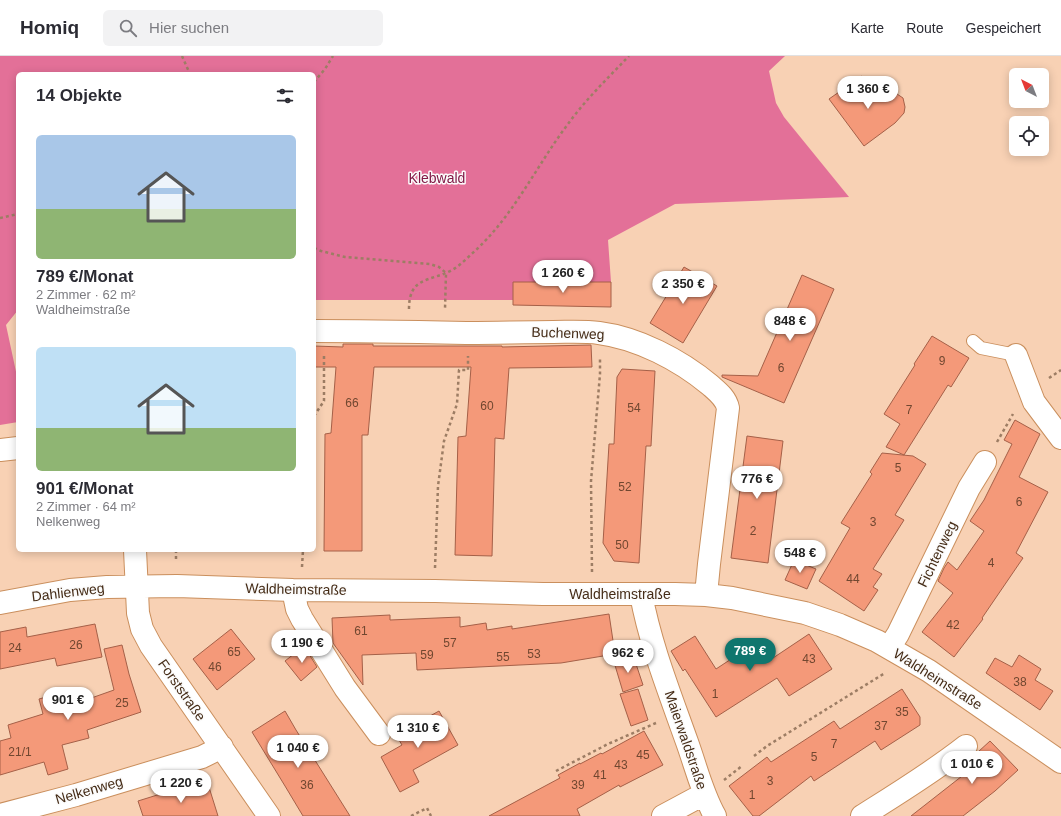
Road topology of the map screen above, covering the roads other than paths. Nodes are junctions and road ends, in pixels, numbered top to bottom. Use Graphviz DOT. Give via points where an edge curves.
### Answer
graph roads {
  1 [pos="319,331"];
  2 [pos="973,341"];
  3 [pos="1016,355"];
  4 [pos="1061,438"];
  5 [pos="16,448"];
  6 [pos="0,450"];
  7 [pos="985,462"];
  8 [pos="135,552"];
  9 [pos="136,587"];
  10 [pos="293,590"];
  11 [pos="641,594"];
  12 [pos="706,595"];
  13 [pos="0,603"];
  14 [pos="897,652"];
  15 [pos="378,734"];
  16 [pos="966,746"];
  17 [pos="222,747"];
  18 [pos="1061,762"];
  19 [pos="704,794"];
  20 [pos="0,815"];
  21 [pos="269,816"];
  22 [pos="663,816"];
  23 [pos="715,816"];
  24 [pos="862,816"];
  1 -- 12 [label="street, Buchenweg" via="599,333 627,339 674,360 698,375 722,396 727,404 728,414"];
  2 -- 3 [label="lane" via="981,348"];
  3 -- 4 [label="street" via="1034,402"];
  5 -- 6 [label="street"];
  7 -- 14 [label="street, Fichtenweg" via="969,488 898,634"];
  8 -- 9 [label="street, Forststraße"];
  9 -- 10 [label="street, Waldheimstraße"];
  9 -- 13 [label="street, Dahlienweg" via="84,588"];
  9 -- 17 [label="street, Forststraße" via="140,621 146,637"];
  10 -- 11 [label="street, Waldheimstraße"];
  10 -- 15 [label="street" via="302,619 345,688"];
  11 -- 12 [label="street, Waldheimstraße"];
  11 -- 19 [label="street, Maierwaldstraße" via="647,624"];
  12 -- 14 [label="street, Waldheimstraße" via="754,602 805,614 840,625"];
  14 -- 18 [label="street, Waldheimstraße" via="973,700"];
  16 -- 24 [label="street"];
  17 -- 20 [label="street, Nelkenweg" via="195,760"];
  17 -- 21 [label="street, Forststraße"];
  19 -- 22 [label="street"];
  19 -- 23 [label="street, Maierwaldstraße"];
}
